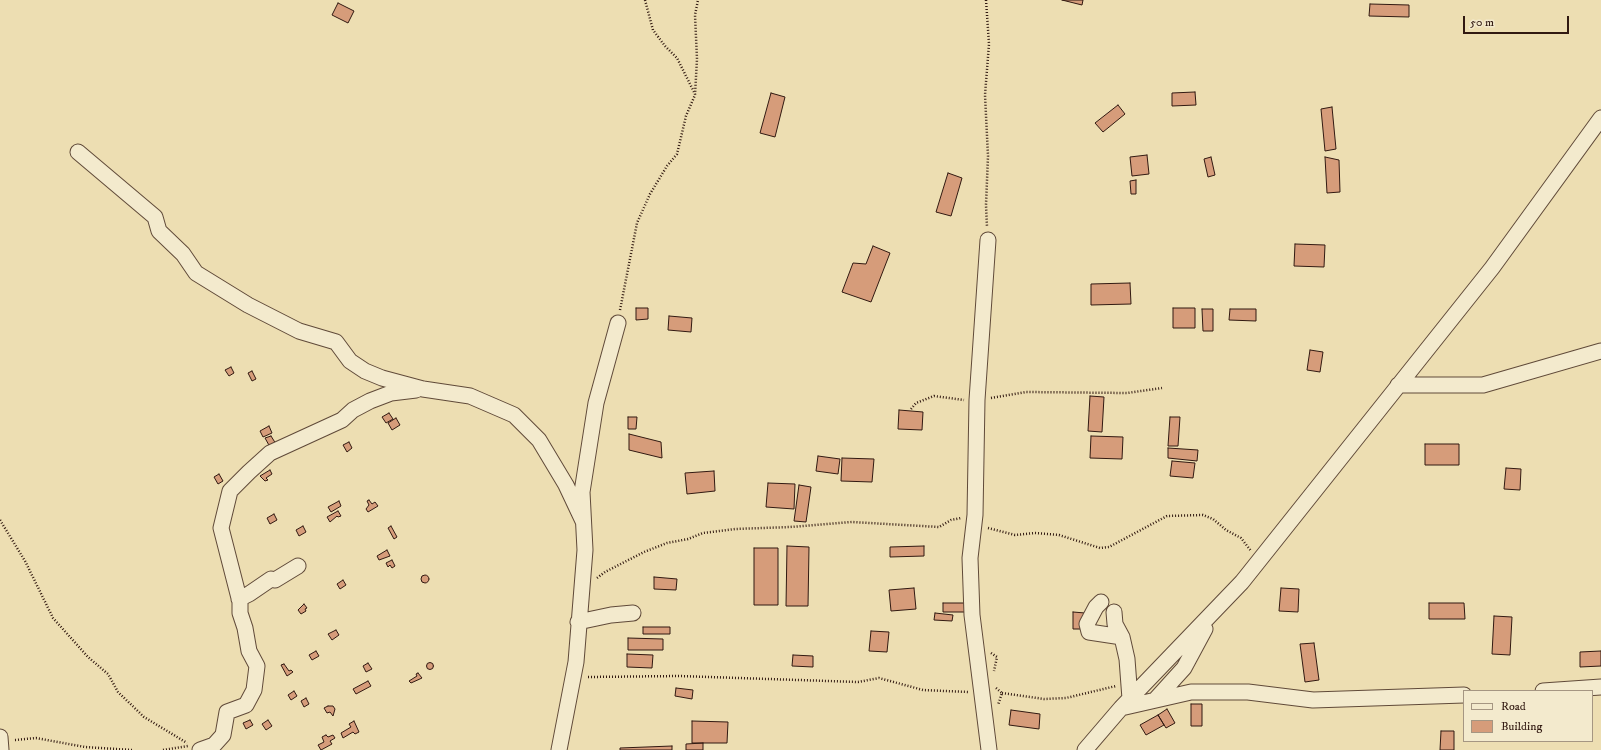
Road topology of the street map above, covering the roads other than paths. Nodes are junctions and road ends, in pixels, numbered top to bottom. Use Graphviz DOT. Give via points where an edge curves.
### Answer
graph roads {
  1 [pos="1601,118"];
  2 [pos="78,152"];
  3 [pos="988,240"];
  4 [pos="618,323"];
  5 [pos="1601,351"];
  6 [pos="1398,385"];
  7 [pos="423,389"];
  8 [pos="583,521"];
  9 [pos="298,566"];
  10 [pos="239,599"];
  11 [pos="1102,602"];
  12 [pos="1216,609"];
  13 [pos="1114,612"];
  14 [pos="633,613"];
  15 [pos="578,622"];
  16 [pos="1122,637"];
  17 [pos="1601,686"];
  18 [pos="1555,690"];
  19 [pos="1463,695"];
  20 [pos="1127,698"];
  21 [pos="1154,701"];
  22 [pos="0,737"];
  23 [pos="0,741"];
  24 [pos="1,750"];
  25 [pos="200,750"];
  26 [pos="559,750"];
  27 [pos="989,750"];
  28 [pos="1084,750"];
  1 -- 6 [label="street" via="1492,268"];
  2 -- 7 [label="street" via="155,216 159,232 183,254 196,273 248,305 299,331 336,342 350,361 365,371"];
  3 -- 27 [label="street" via="970,558 972,615 990,693"];
  4 -- 8 [label="street" via="596,403 582,492"];
  5 -- 6 [label="street" via="1482,385"];
  6 -- 12 [label="street" via="1260,559"];
  7 -- 8 [label="street" via="470,396 514,414 539,440 566,485"];
  7 -- 10 [label="street" via="391,393 370,401 353,410 342,420 270,454 230,491 220,528"];
  8 -- 15 [label="street" via="585,550"];
  9 -- 10 [label="street"];
  10 -- 25 [label="street" via="249,651 257,666 254,690 246,705 227,712 223,736 214,745"];
  11 -- 16 [label="street" via="1087,624 1089,632"];
  12 -- 20 [label="street"];
  12 -- 21 [label="street" via="1184,668"];
  13 -- 16 [label="street" via="1115,624"];
  14 -- 15 [label="street"];
  15 -- 26 [label="street" via="576,662"];
  16 -- 20 [label="street" via="1129,674"];
  17 -- 18 [label="street"];
  19 -- 21 [label="street" via="1313,700 1248,692 1191,692"];
  20 -- 21 [label="street"];
  20 -- 28 [label="street"];
  22 -- 23 [label="street"];
  23 -- 24 [label="street"];
}
